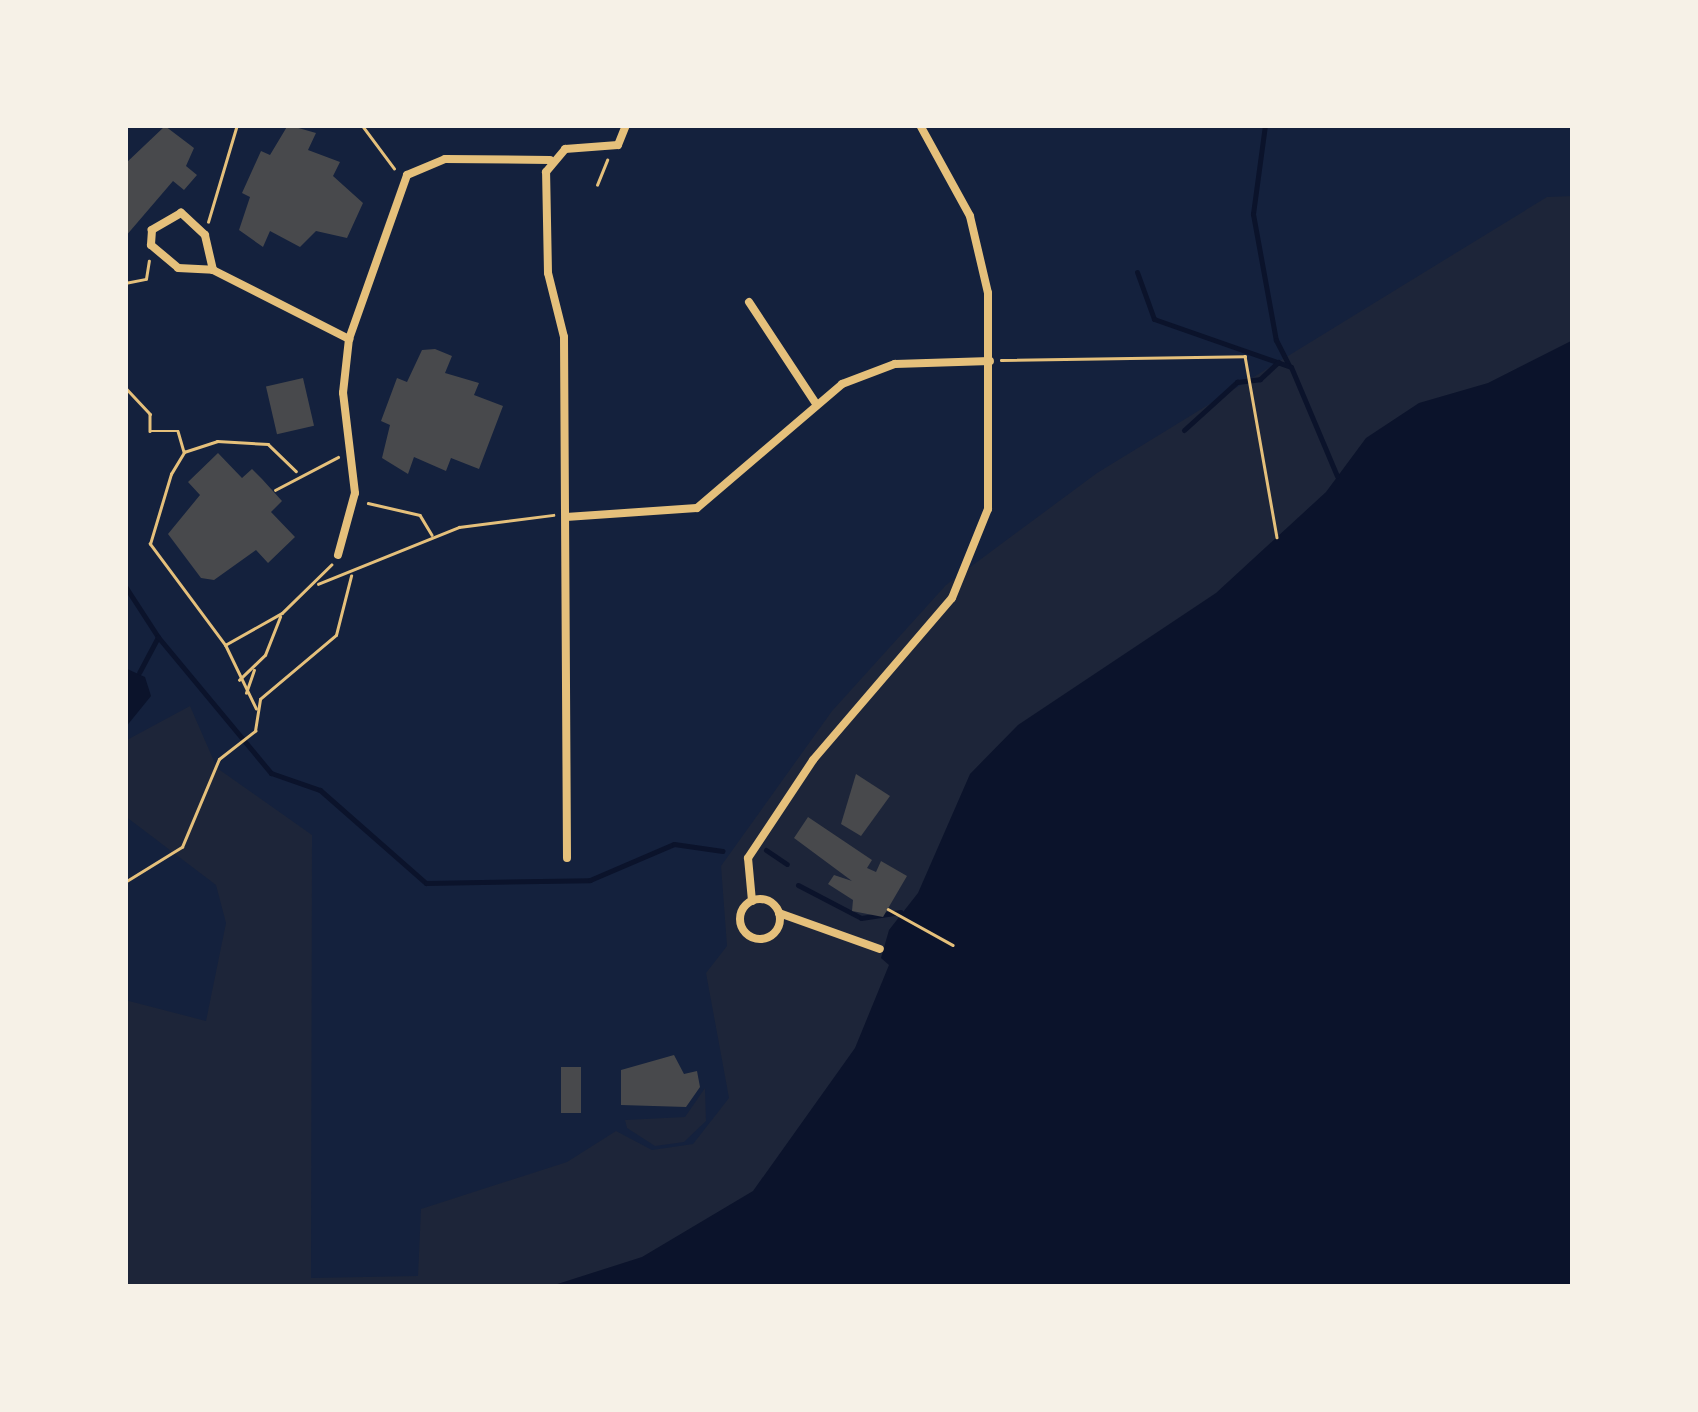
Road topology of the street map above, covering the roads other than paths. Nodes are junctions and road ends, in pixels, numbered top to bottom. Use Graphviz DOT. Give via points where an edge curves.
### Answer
graph roads {
  1 [pos="626,125"];
  2 [pos="920,125"];
  3 [pos="550,160"];
  4 [pos="213,270"];
  5 [pos="749,302"];
  6 [pos="349,339"];
  7 [pos="990,361"];
  8 [pos="815,402"];
  9 [pos="566,518"];
  10 [pos="338,555"];
  11 [pos="567,858"];
  12 [pos="752,901"];
  13 [pos="779,914"];
  14 [pos="880,950"];
  1 -- 3 [label="street" via="618,145"];
  2 -- 7 [label="street" via="970,216 988,293"];
  3 -- 6 [label="street" via="445,159 407,175"];
  3 -- 9 [label="street" via="546,251 564,338"];
  4 -- 4 [label="street" via="205,235 171,212 152,230 151,245 178,268"];
  4 -- 6 [label="street"];
  5 -- 8 [label="street"];
  6 -- 10 [label="street" via="343,393 355,493"];
  7 -- 8 [label="street" via="895,364"];
  7 -- 12 [label="street" via="988,509 976,554 952,598 748,858"];
  8 -- 9 [label="street" via="724,493 697,508"];
  9 -- 11 [label="street"];
  12 -- 13 [label="street" via="768,901"];
  12 -- 13 [label="street" via="740,917 749,935 774,933"];
  13 -- 14 [label="street"];
}
